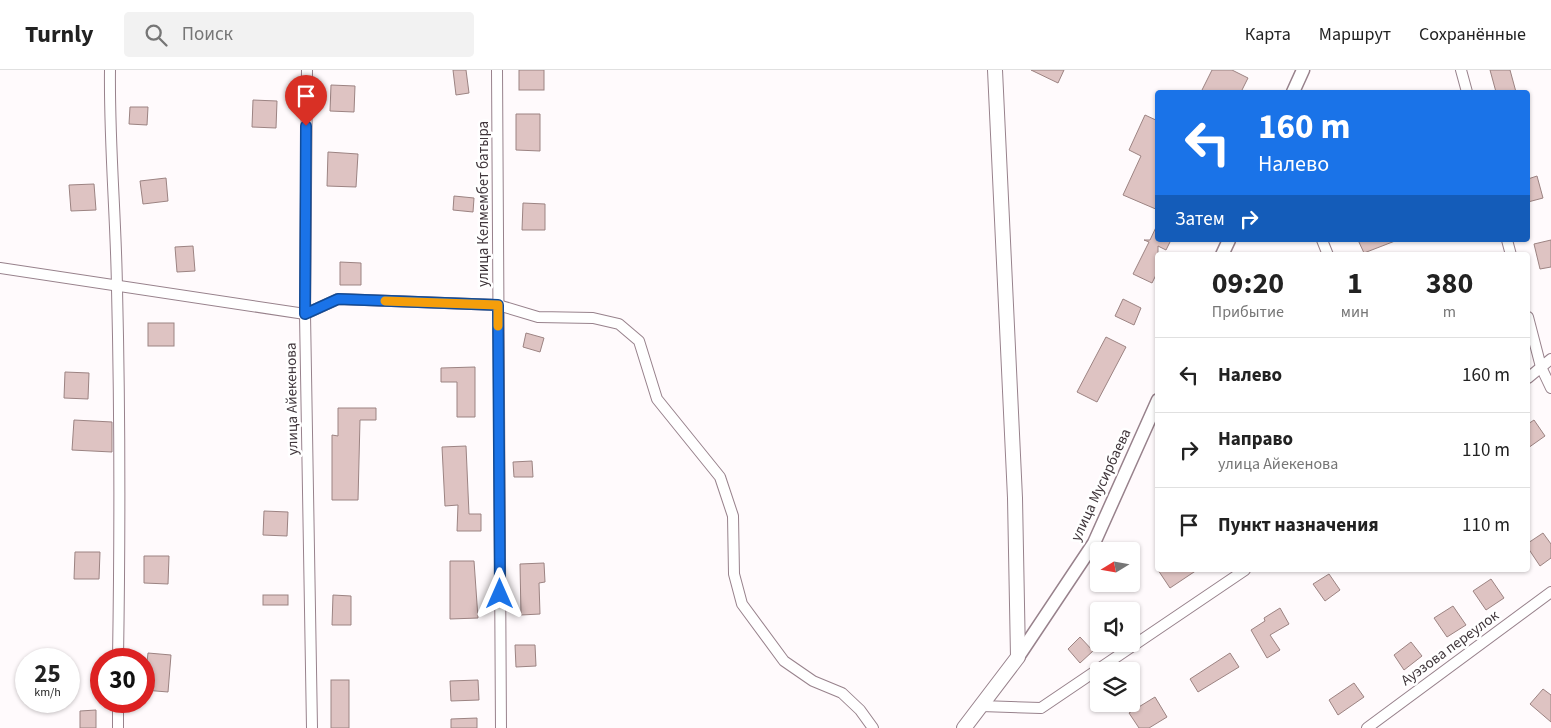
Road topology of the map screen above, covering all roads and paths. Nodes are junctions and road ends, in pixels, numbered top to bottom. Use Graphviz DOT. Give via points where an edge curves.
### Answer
graph roads {
  1 [pos="110,70"];
  2 [pos="306,70"];
  3 [pos="497,70"];
  4 [pos="995,70"];
  5 [pos="1303,70"];
  6 [pos="1461,70"];
  7 [pos="1294,90"];
  8 [pos="1466,90"];
  9 [pos="0,268"];
  10 [pos="117,286"];
  11 [pos="498,305"];
  12 [pos="305,314"];
  13 [pos="1530,325"];
  14 [pos="1551,359"];
  15 [pos="1541,367"];
  16 [pos="1530,376"];
  17 [pos="1551,388"];
  18 [pos="1155,407"];
  19 [pos="1242,572"];
  20 [pos="1551,592"];
  21 [pos="118,648"];
  22 [pos="1018,656"];
  23 [pos="981,706"];
  24 [pos="118,713"];
  25 [pos="118,728"];
  26 [pos="312,728"];
  27 [pos="501,728"];
  28 [pos="873,728"];
  29 [pos="964,728"];
  30 [pos="1367,728"];
  1 -- 10 [label="street"];
  2 -- 12 [label="street, улица Айекенова"];
  3 -- 11 [label="street, улица Келмембет батыра"];
  4 -- 22 [label="main road" via="1015,488"];
  5 -- 7 [label="street"];
  6 -- 8 [label="street"];
  9 -- 10 [label="street"];
  10 -- 12 [label="street"];
  10 -- 21 [label="street"];
  11 -- 12 [label="street" via="338,299"];
  11 -- 27 [label="street, улица Келмембет батыра"];
  11 -- 28 [label="street" via="538,317 593,318 620,324 639,341 657,399 720,477 733,516 734,574 742,604 784,661 813,681 842,693"];
  12 -- 26 [label="street, улица Айекенова"];
  13 -- 15 [label="street"];
  14 -- 15 [label="street"];
  15 -- 16 [label="street"];
  15 -- 17 [label="street"];
  18 -- 22 [label="street, улица Мусирбаева" via="1094,543"];
  19 -- 23 [label="street" via="1041,708"];
  20 -- 30 [label="street, Ауэзова переулок"];
  22 -- 23 [label="main road"];
  23 -- 29 [label="main road"];
  24 -- 25 [label="street"];
}
